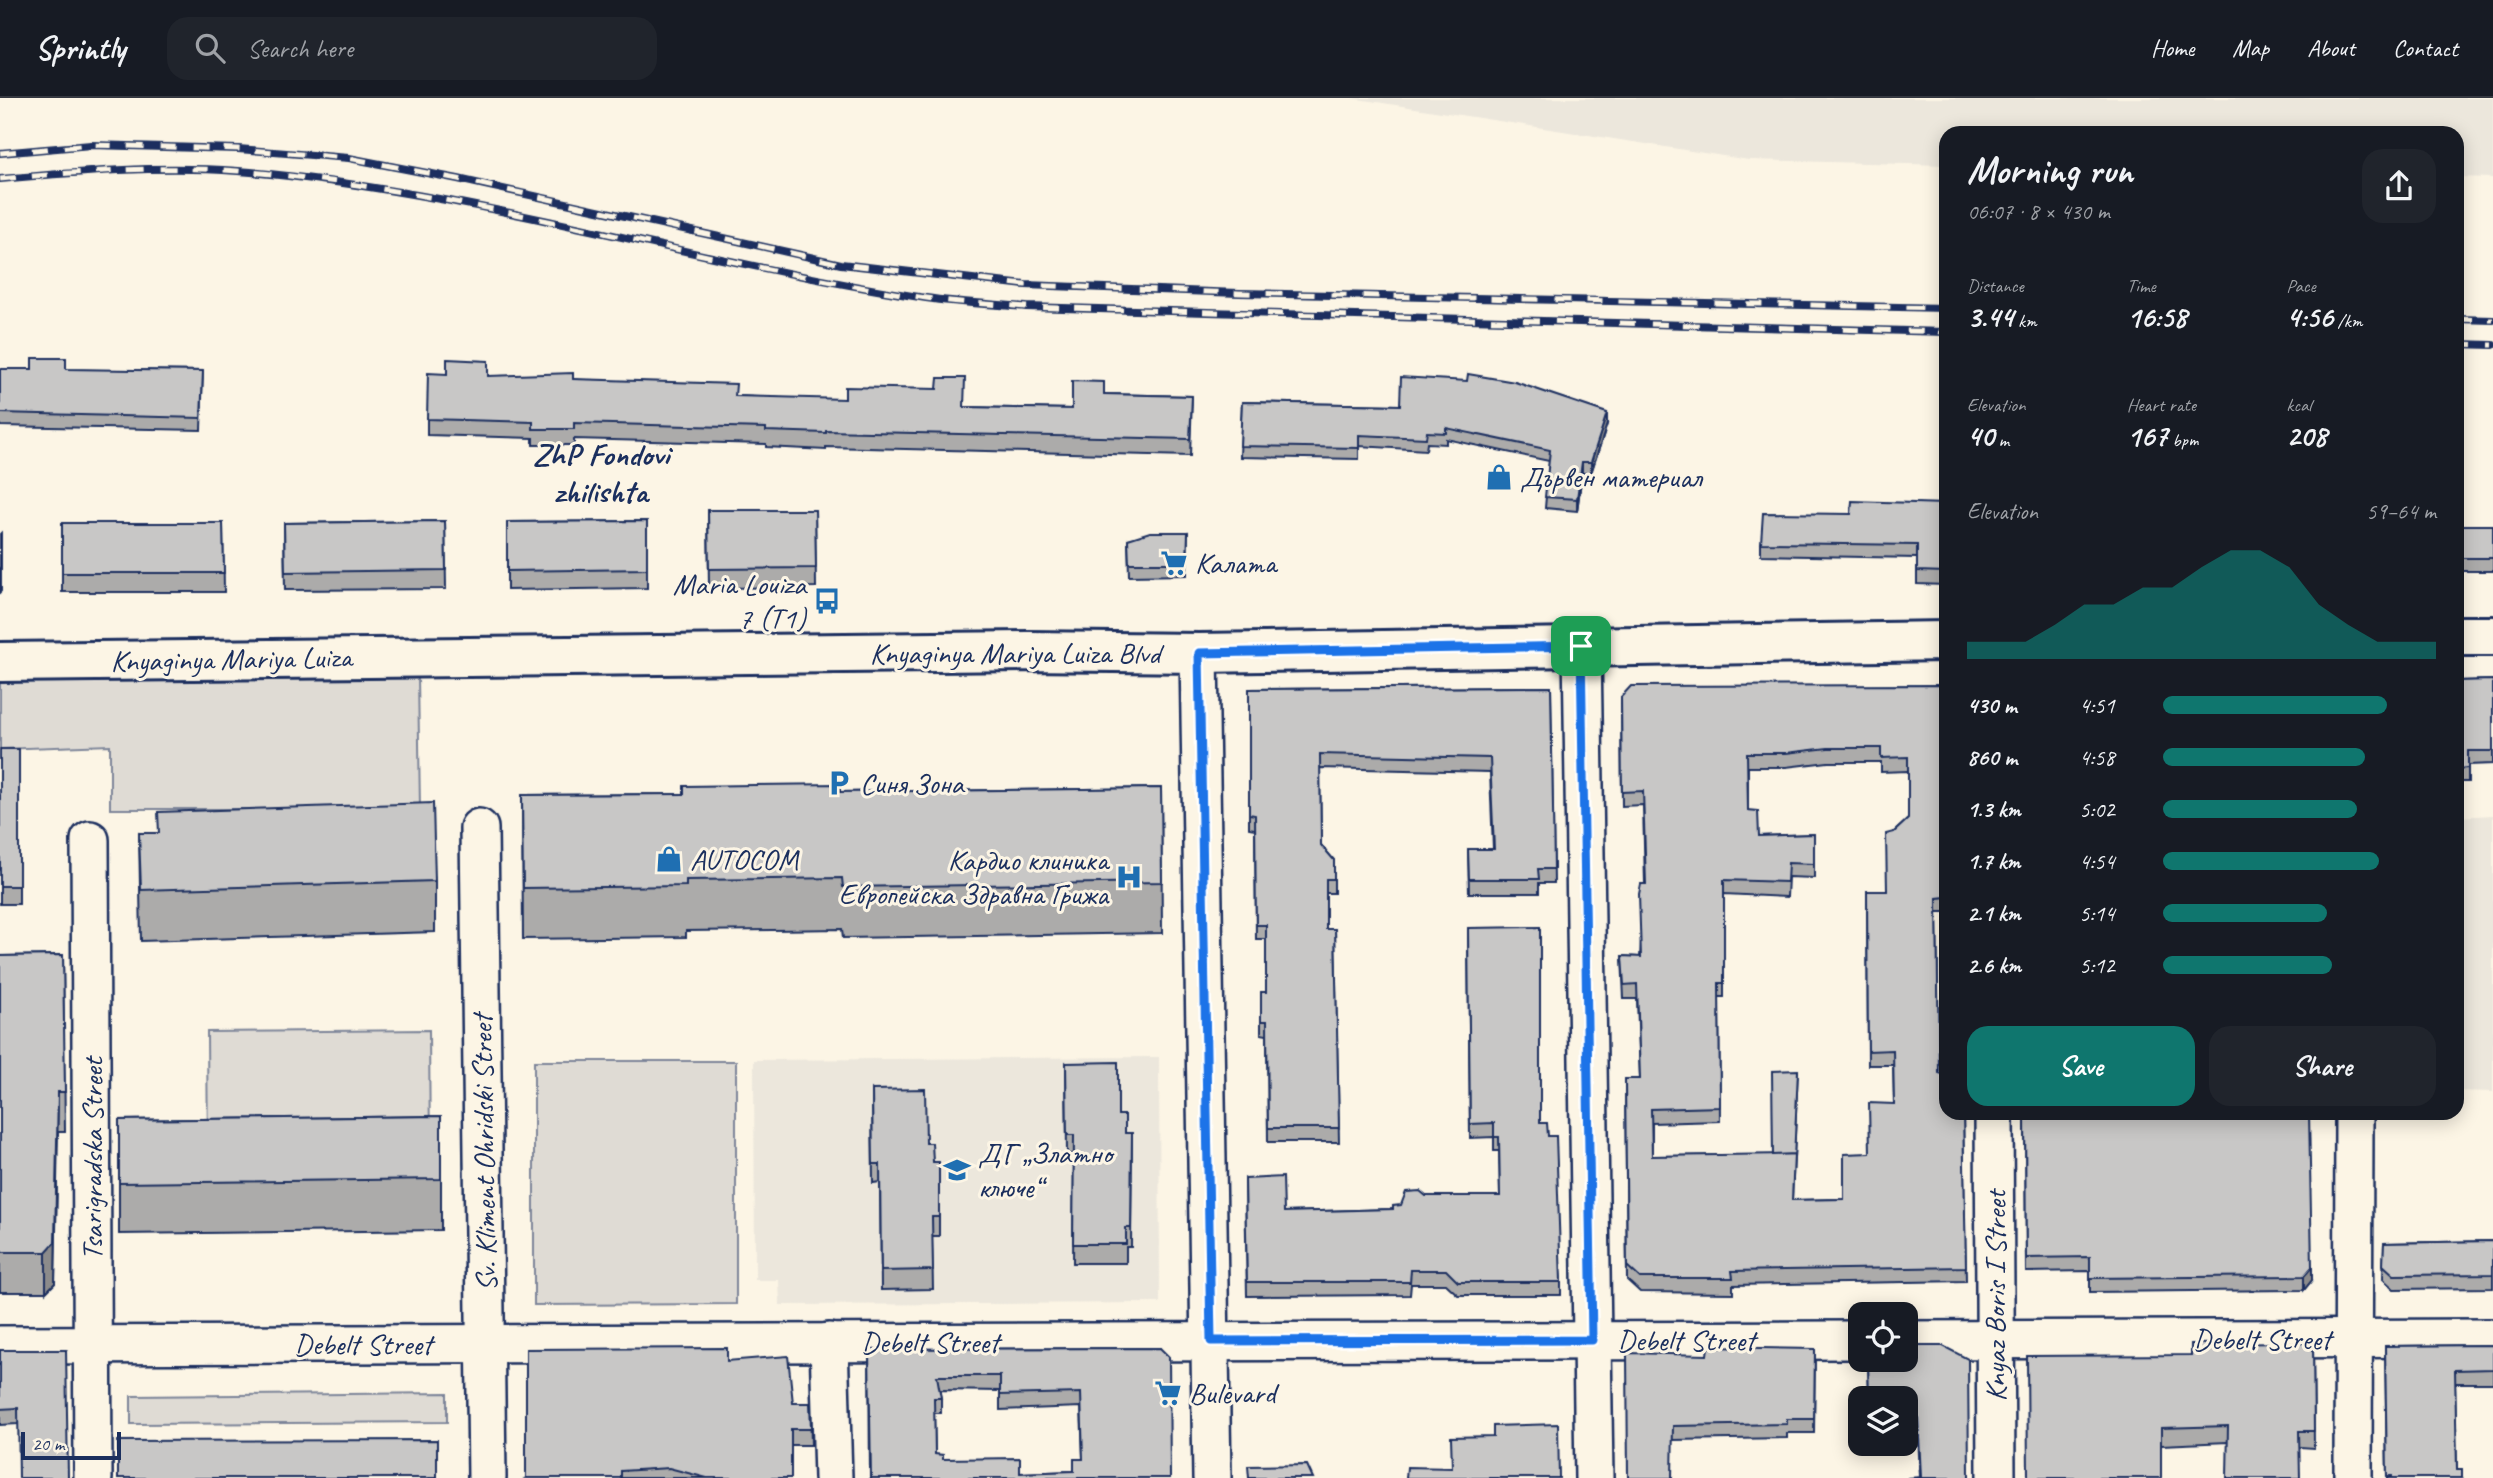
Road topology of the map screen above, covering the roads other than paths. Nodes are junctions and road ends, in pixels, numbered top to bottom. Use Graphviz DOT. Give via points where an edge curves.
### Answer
graph roads {
  1 [pos="2464,636"];
  2 [pos="2493,636"];
  3 [pos="1939,641"];
  4 [pos="1581,646"];
  5 [pos="1199,653"];
  6 [pos="0,662"];
  7 [pos="479,828"];
  8 [pos="90,840"];
  9 [pos="1994,1120"];
  10 [pos="2354,1120"];
  11 [pos="2493,1338"];
  12 [pos="1996,1339"];
  13 [pos="2353,1339"];
  14 [pos="1592,1340"];
  15 [pos="1848,1340"];
  16 [pos="1918,1340"];
  17 [pos="1211,1341"];
  18 [pos="829,1342"];
  19 [pos="486,1343"];
  20 [pos="93,1344"];
  21 [pos="0,1345"];
  22 [pos="93,1478"];
  23 [pos="487,1478"];
  24 [pos="833,1478"];
  25 [pos="1212,1478"];
  26 [pos="1594,1478"];
  27 [pos="1997,1478"];
  28 [pos="2353,1478"];
  1 -- 2 [label="main road"];
  3 -- 4 [label="main road, Knyaginya Mariya Luiza Blvd"];
  4 -- 5 [label="main road, Knyaginya Mariya Luiza Blvd"];
  4 -- 14 [label="street"];
  5 -- 6 [label="main road, Knyaginya Mariya Luiza"];
  5 -- 17 [label="street"];
  7 -- 19 [label="street, Sv. Kliment Ohridski Street"];
  8 -- 20 [label="street, Tsarigradska Street"];
  9 -- 12 [label="street, Knyaz Boris I Street"];
  10 -- 13 [label="street"];
  11 -- 13 [label="street, Debelt Street"];
  12 -- 13 [label="street, Debelt Street"];
  12 -- 16 [label="street, Debelt Street"];
  12 -- 27 [label="street, Knyaz Boris I Street"];
  13 -- 28 [label="street"];
  14 -- 15 [label="street, Debelt Street"];
  14 -- 17 [label="street, Debelt Street"];
  14 -- 26 [label="street"];
  17 -- 18 [label="street, Debelt Street"];
  17 -- 25 [label="street"];
  18 -- 19 [label="street, Debelt Street"];
  18 -- 24 [label="street"];
  19 -- 20 [label="street, Debelt Street"];
  19 -- 23 [label="street, Sv. Kliment Ohridski Street"];
  20 -- 21 [label="street, Debelt Street"];
  20 -- 22 [label="street, Tsarigradska Street"];
}
